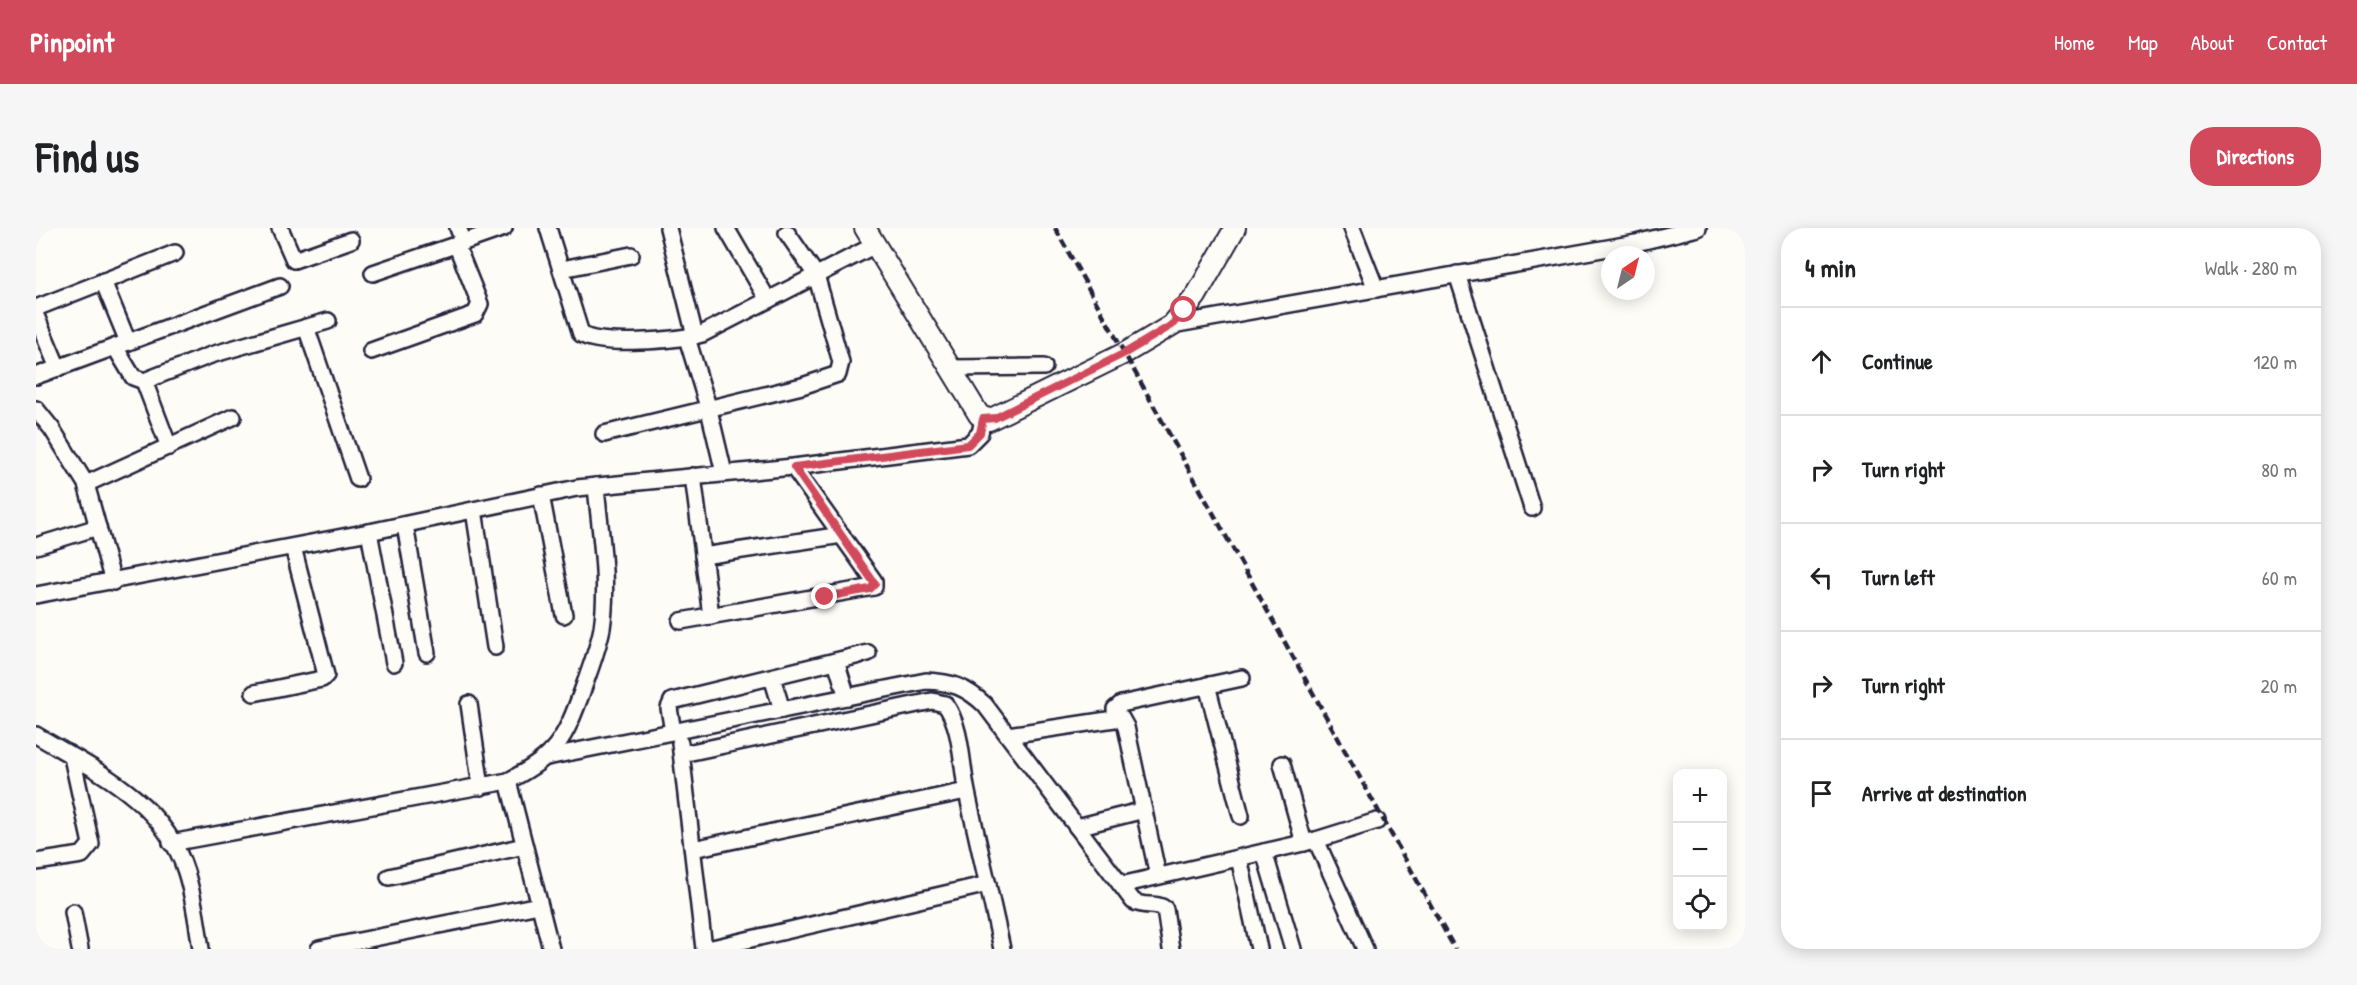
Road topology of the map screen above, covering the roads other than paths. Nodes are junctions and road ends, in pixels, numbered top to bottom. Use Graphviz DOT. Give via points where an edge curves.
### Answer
graph roads {
  1 [pos="280,228"];
  2 [pos="504,228"];
  3 [pos="548,228"];
  4 [pos="668,228"];
  5 [pos="726,228"];
  6 [pos="1235,228"];
  7 [pos="1352,228"];
  8 [pos="1698,228"];
  9 [pos="787,233"];
  10 [pos="1635,235"];
  11 [pos="870,236"];
  12 [pos="460,238"];
  13 [pos="351,240"];
  14 [pos="175,253"];
  15 [pos="631,255"];
  16 [pos="562,270"];
  17 [pos="373,273"];
  18 [pos="1457,274"];
  19 [pos="816,275"];
  20 [pos="103,281"];
  21 [pos="280,286"];
  22 [pos="1376,289"];
  23 [pos="768,300"];
  24 [pos="36,308"];
  25 [pos="36,316"];
  26 [pos="328,321"];
  27 [pos="1172,325"];
  28 [pos="306,327"];
  29 [pos="691,337"];
  30 [pos="122,344"];
  31 [pos="371,351"];
  32 [pos="1044,367"];
  33 [pos="58,368"];
  34 [pos="949,368"];
  35 [pos="36,376"];
  36 [pos="144,381"];
  37 [pos="36,409"];
  38 [pos="709,410"];
  39 [pos="233,417"];
  40 [pos="983,419"];
  41 [pos="52,429"];
  42 [pos="604,434"];
  43 [pos="36,435"];
  44 [pos="169,447"];
  45 [pos="794,467"];
  46 [pos="724,473"];
  47 [pos="693,476"];
  48 [pos="358,478"];
  49 [pos="86,484"];
  50 [pos="596,486"];
  51 [pos="541,495"];
  52 [pos="1532,508"];
  53 [pos="474,510"];
  54 [pos="405,525"];
  55 [pos="98,527"];
  56 [pos="369,532"];
  57 [pos="842,535"];
  58 [pos="36,546"];
  59 [pos="293,547"];
  60 [pos="703,556"];
  61 [pos="113,582"];
  62 [pos="36,592"];
  63 [pos="564,615"];
  64 [pos="711,616"];
  65 [pos="681,621"];
  66 [pos="495,647"];
  67 [pos="427,653"];
  68 [pos="868,653"];
  69 [pos="836,661"];
  70 [pos="394,663"];
  71 [pos="771,677"];
  72 [pos="1242,678"];
  73 [pos="1207,685"];
  74 [pos="254,693"];
  75 [pos="847,697"];
  76 [pos="469,704"];
  77 [pos="782,710"];
  78 [pos="1116,717"];
  79 [pos="676,732"];
  80 [pos="36,735"];
  81 [pos="1008,735"];
  82 [pos="682,754"];
  83 [pos="72,757"];
  84 [pos="547,757"];
  85 [pos="1282,764"];
  86 [pos="507,781"];
  87 [pos="481,787"];
  88 [pos="966,791"];
  89 [pos="1144,810"];
  90 [pos="1241,816"];
  91 [pos="1377,821"];
  92 [pos="1077,826"];
  93 [pos="1310,842"];
  94 [pos="171,843"];
  95 [pos="524,846"];
  96 [pos="693,849"];
  97 [pos="1264,852"];
  98 [pos="1239,858"];
  99 [pos="36,862"];
  100 [pos="1158,876"];
  101 [pos="389,877"];
  102 [pos="988,884"];
  103 [pos="1121,885"];
  104 [pos="539,905"];
  105 [pos="73,912"];
  106 [pos="546,948"];
  107 [pos="80,949"];
  108 [pos="201,949"];
  109 [pos="319,949"];
  110 [pos="706,949"];
  111 [pos="1002,949"];
  112 [pos="1171,949"];
  113 [pos="1259,949"];
  114 [pos="1293,949"];
  115 [pos="1365,949"];
  1 -- 13 [label="street" via="294,261"];
  2 -- 12 [label="street"];
  3 -- 16 [label="street"];
  4 -- 29 [label="street"];
  5 -- 23 [label="street"];
  6 -- 27 [label="main road" via="1196,296"];
  7 -- 22 [label="street"];
  8 -- 10 [label="street"];
  9 -- 19 [label="street"];
  10 -- 18 [label="street"];
  11 -- 19 [label="street"];
  11 -- 34 [label="main road"];
  12 -- 17 [label="street"];
  12 -- 31 [label="street" via="480,310"];
  14 -- 20 [label="street"];
  15 -- 16 [label="street"];
  16 -- 29 [label="street" via="581,334 588,339"];
  18 -- 22 [label="street"];
  18 -- 52 [label="street"];
  19 -- 23 [label="street"];
  19 -- 38 [label="street" via="841,362 838,374"];
  20 -- 24 [label="street"];
  20 -- 30 [label="street"];
  21 -- 30 [label="street"];
  22 -- 27 [label="street"];
  23 -- 29 [label="street"];
  25 -- 33 [label="street"];
  26 -- 28 [label="street"];
  27 -- 40 [label="main road" via="995,418"];
  28 -- 36 [label="street" via="200,358"];
  28 -- 48 [label="street"];
  29 -- 38 [label="street"];
  30 -- 33 [label="street"];
  30 -- 36 [label="street" via="133,377"];
  32 -- 34 [label="street"];
  33 -- 35 [label="street"];
  34 -- 40 [label="main road"];
  36 -- 44 [label="street"];
  37 -- 41 [label="street"];
  38 -- 42 [label="street"];
  38 -- 46 [label="street"];
  39 -- 44 [label="street"];
  40 -- 45 [label="street" via="980,433 968,445"];
  41 -- 43 [label="street"];
  41 -- 49 [label="street"];
  44 -- 49 [label="street"];
  45 -- 46 [label="street"];
  45 -- 57 [label="street"];
  46 -- 47 [label="street"];
  47 -- 50 [label="street"];
  47 -- 60 [label="street"];
  49 -- 55 [label="street"];
  50 -- 51 [label="street"];
  50 -- 84 [label="street" via="604,588 602,627 568,729"];
  51 -- 53 [label="street"];
  51 -- 63 [label="street"];
  53 -- 54 [label="street"];
  53 -- 66 [label="street"];
  54 -- 56 [label="street"];
  54 -- 67 [label="street"];
  55 -- 58 [label="street"];
  55 -- 61 [label="street"];
  56 -- 59 [label="street"];
  56 -- 70 [label="street"];
  57 -- 60 [label="street"];
  57 -- 64 [label="street" via="874,581 874,587"];
  59 -- 61 [label="street"];
  59 -- 74 [label="street" via="326,675"];
  60 -- 64 [label="street"];
  61 -- 62 [label="street"];
  64 -- 65 [label="street"];
  68 -- 69 [label="street"];
  69 -- 71 [label="street"];
  69 -- 75 [label="street"];
  71 -- 77 [label="street"];
  71 -- 79 [label="street" via="672,702 669,708"];
  72 -- 73 [label="street"];
  73 -- 78 [label="street" via="1121,704 1115,709"];
  73 -- 90 [label="street"];
  75 -- 77 [label="street"];
  75 -- 81 [label="street" via="926,681 950,682 968,689"];
  76 -- 87 [label="street"];
  77 -- 79 [label="street"];
  78 -- 81 [label="street"];
  78 -- 89 [label="street" via="1126,727"];
  79 -- 82 [label="street"];
  79 -- 84 [label="street"];
  80 -- 83 [label="street"];
  81 -- 92 [label="street"];
  82 -- 88 [label="street" via="932,701 945,704 952,714"];
  82 -- 96 [label="street"];
  83 -- 94 [label="street" via="139,801 156,817"];
  83 -- 99 [label="street" via="91,844 82,855"];
  84 -- 86 [label="street"];
  85 -- 93 [label="street"];
  86 -- 87 [label="street"];
  86 -- 95 [label="street"];
  87 -- 94 [label="street"];
  88 -- 96 [label="street"];
  88 -- 102 [label="street"];
  89 -- 92 [label="street"];
  89 -- 100 [label="street"];
  91 -- 93 [label="street"];
  92 -- 103 [label="street"];
  93 -- 97 [label="street"];
  93 -- 115 [label="street"];
  94 -- 108 [label="street" via="186,871"];
  95 -- 101 [label="street"];
  95 -- 104 [label="street"];
  96 -- 110 [label="street"];
  97 -- 98 [label="street"];
  97 -- 114 [label="street"];
  98 -- 100 [label="street"];
  98 -- 113 [label="street"];
  100 -- 103 [label="street"];
  102 -- 110 [label="street"];
  102 -- 111 [label="street"];
  103 -- 112 [label="street" via="1140,906 1165,909"];
  104 -- 106 [label="street"];
  104 -- 109 [label="street"];
  105 -- 107 [label="street"];
}
